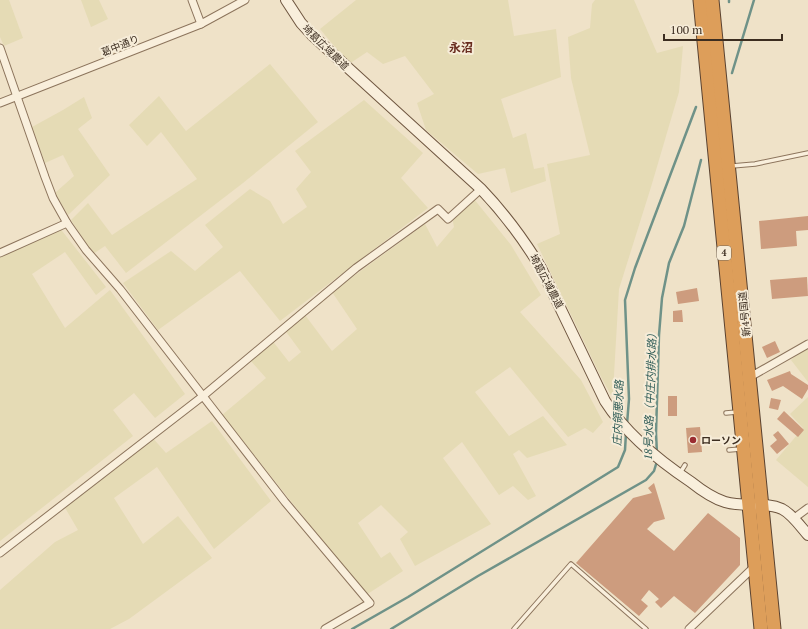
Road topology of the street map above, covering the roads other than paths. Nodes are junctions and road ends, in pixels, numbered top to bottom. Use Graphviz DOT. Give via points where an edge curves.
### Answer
graph roads {
  1 [pos="192,0"];
  2 [pos="244,0"];
  3 [pos="286,0"];
  4 [pos="700,0"];
  5 [pos="712,0"];
  6 [pos="201,24"];
  7 [pos="0,48"];
  8 [pos="18,97"];
  9 [pos="0,103"];
  10 [pos="808,153"];
  11 [pos="729,166"];
  12 [pos="482,189"];
  13 [pos="67,223"];
  14 [pos="0,254"];
  15 [pos="808,344"];
  16 [pos="750,377"];
  17 [pos="204,396"];
  18 [pos="740,412"];
  19 [pos="726,413"];
  20 [pos="744,449"];
  21 [pos="729,450"];
  22 [pos="685,465"];
  23 [pos="679,474"];
  24 [pos="749,505"];
  25 [pos="763,506"];
  26 [pos="808,508"];
  27 [pos="793,519"];
  28 [pos="808,535"];
  29 [pos="0,552"];
  30 [pos="755,566"];
  31 [pos="326,629"];
  32 [pos="514,629"];
  33 [pos="646,629"];
  34 [pos="689,629"];
  35 [pos="761,629"];
  36 [pos="774,629"];
  1 -- 6 [label="street"];
  2 -- 6 [label="street, 葛中通り"];
  3 -- 12 [label="street, 埼葛広域農道" via="312,35"];
  4 -- 18 [label="highway, 新4号国道 / 4"];
  5 -- 11 [label="highway, 新4号国道 / 4"];
  6 -- 8 [label="street, 葛中通り"];
  7 -- 8 [label="street"];
  8 -- 9 [label="street, 葛中通り"];
  8 -- 13 [label="street" via="53,198"];
  10 -- 11 [label="lane" via="755,164"];
  11 -- 16 [label="highway, 新4号国道 / 4"];
  12 -- 17 [label="street" via="448,219 438,209 356,268"];
  12 -- 23 [label="street, 埼葛広域農道" via="500,209 541,268 605,401 631,433"];
  13 -- 14 [label="street"];
  13 -- 17 [label="street"];
  15 -- 16 [label="street"];
  16 -- 25 [label="highway, 新4号国道 / 4"];
  17 -- 29 [label="street"];
  17 -- 31 [label="street" via="285,502 370,603"];
  18 -- 19 [label="lane"];
  18 -- 20 [label="highway, 新4号国道 / 4"];
  20 -- 21 [label="lane"];
  20 -- 24 [label="highway, 新4号国道 / 4"];
  22 -- 23 [label="lane"];
  23 -- 24 [label="street, 埼葛広域農道" via="723,501"];
  24 -- 25 [label="street, 埼葛広域農道"];
  24 -- 30 [label="highway, 新4号国道 / 4"];
  25 -- 27 [label="street, 埼葛広域農道" via="783,510"];
  25 -- 36 [label="highway, 新4号国道 / 4"];
  26 -- 27 [label="street"];
  27 -- 28 [label="street, 埼葛広域農道"];
  30 -- 34 [label="street"];
  30 -- 35 [label="highway, 新4号国道 / 4"];
  32 -- 33 [label="lane" via="571,564"];
}
